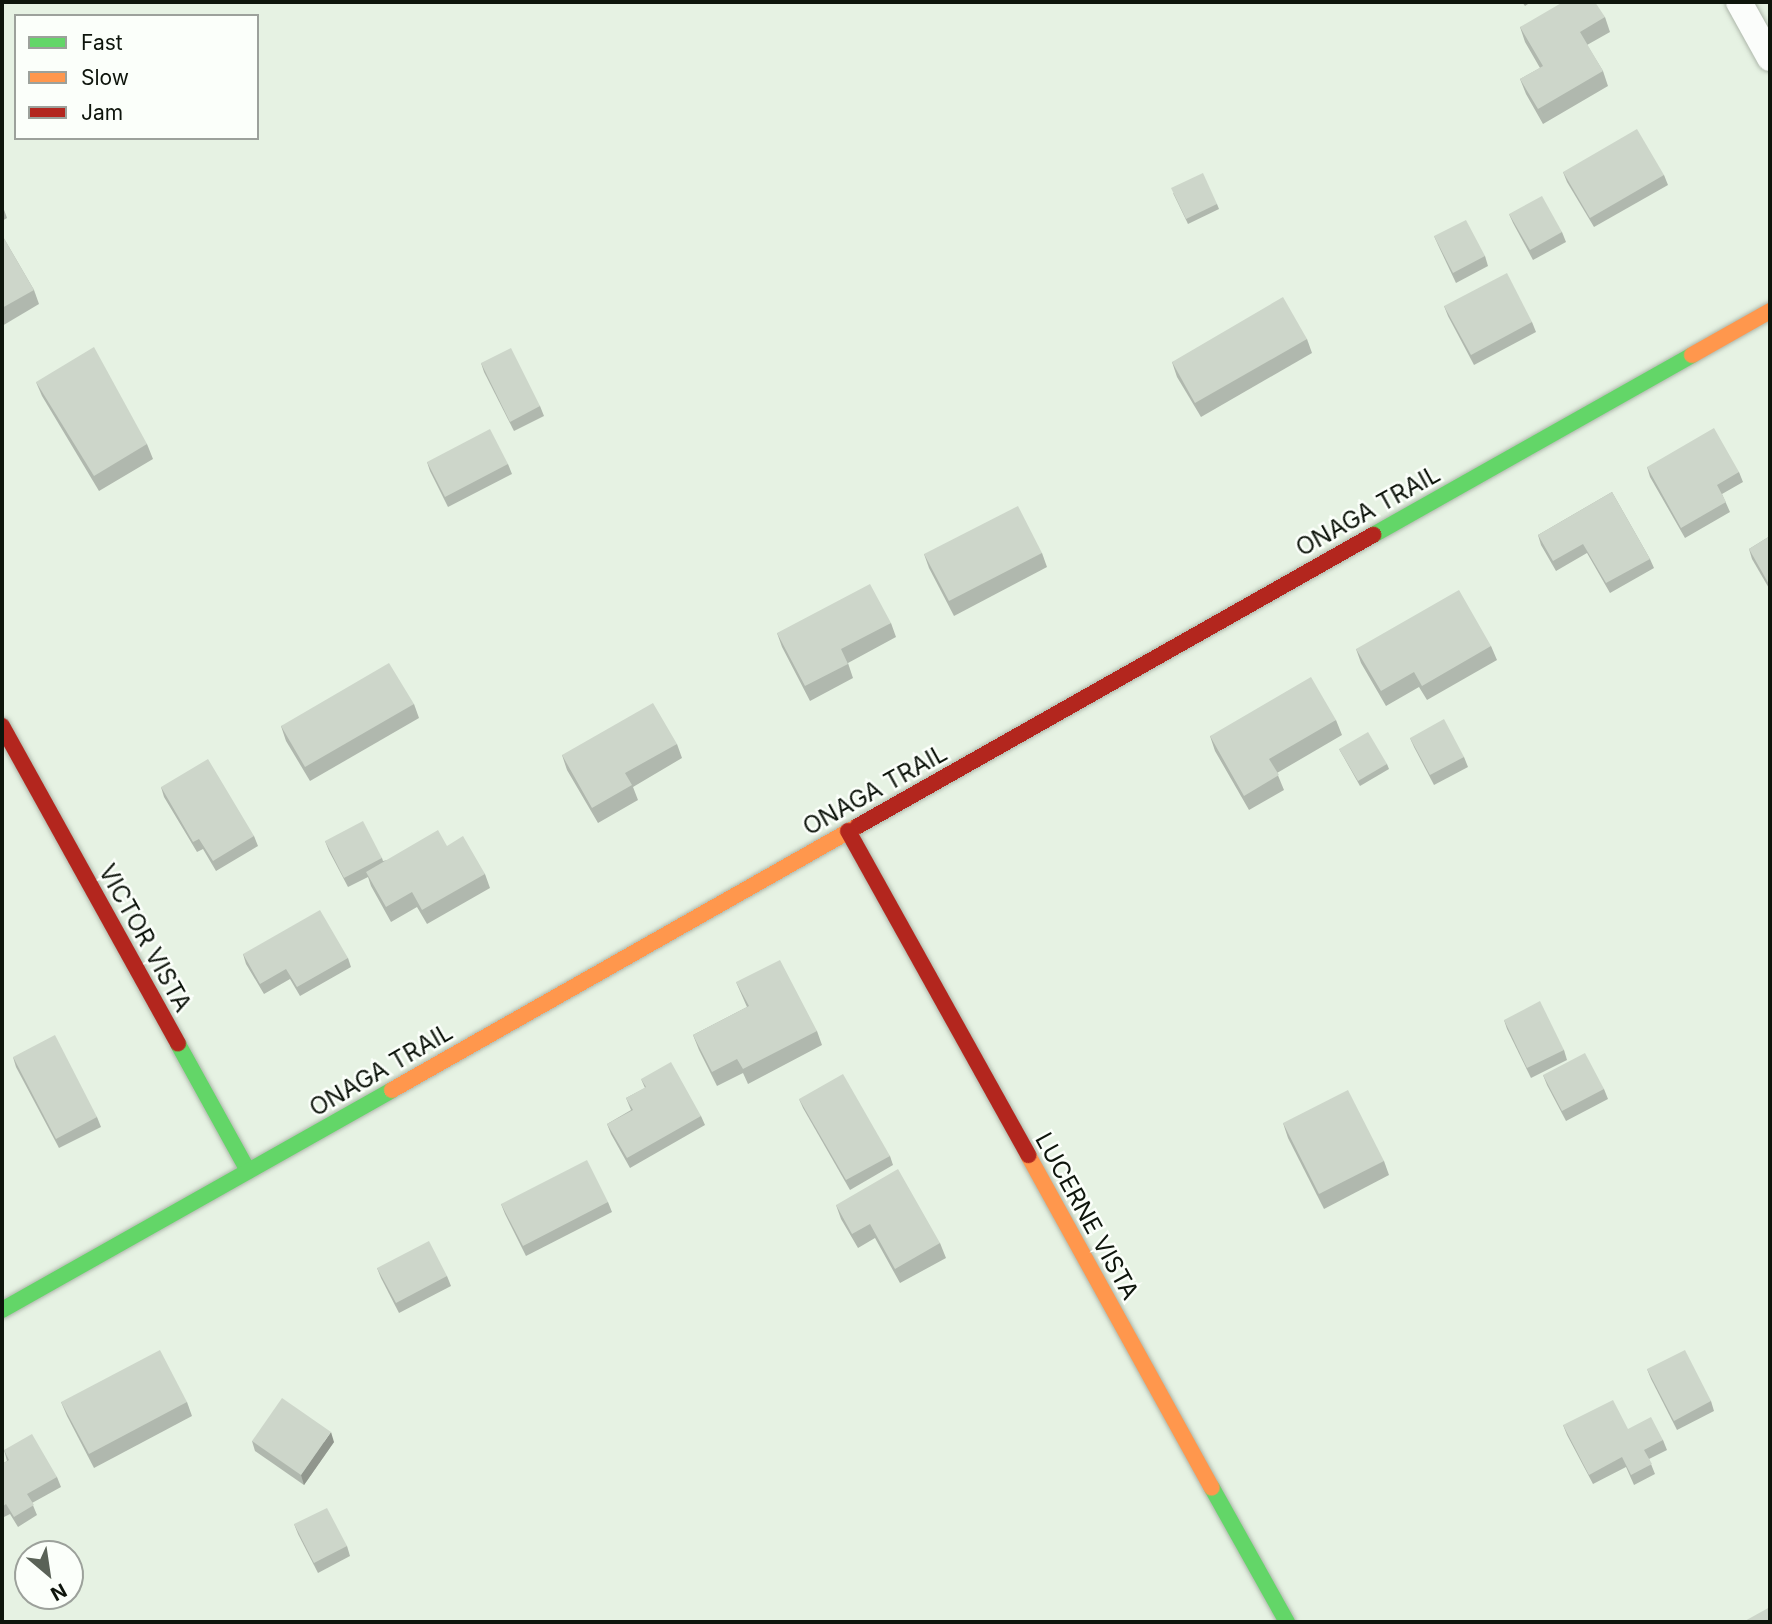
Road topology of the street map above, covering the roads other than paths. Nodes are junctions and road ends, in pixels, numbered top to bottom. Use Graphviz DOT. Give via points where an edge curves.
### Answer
graph roads {
  1 [pos="1739,2"];
  2 [pos="1770,58"];
  3 [pos="1770,311"];
  4 [pos="2,726"];
  5 [pos="848,831"];
  6 [pos="248,1171"];
  7 [pos="2,1310"];
  8 [pos="1287,1622"];
  1 -- 2 [label="street"];
  3 -- 5 [label="street, ONAGA TRAIL"];
  4 -- 6 [label="street, VICTOR VISTA"];
  5 -- 6 [label="street, ONAGA TRAIL"];
  5 -- 8 [label="street, LUCERNE VISTA"];
  6 -- 7 [label="street, ONAGA TRAIL"];
}
